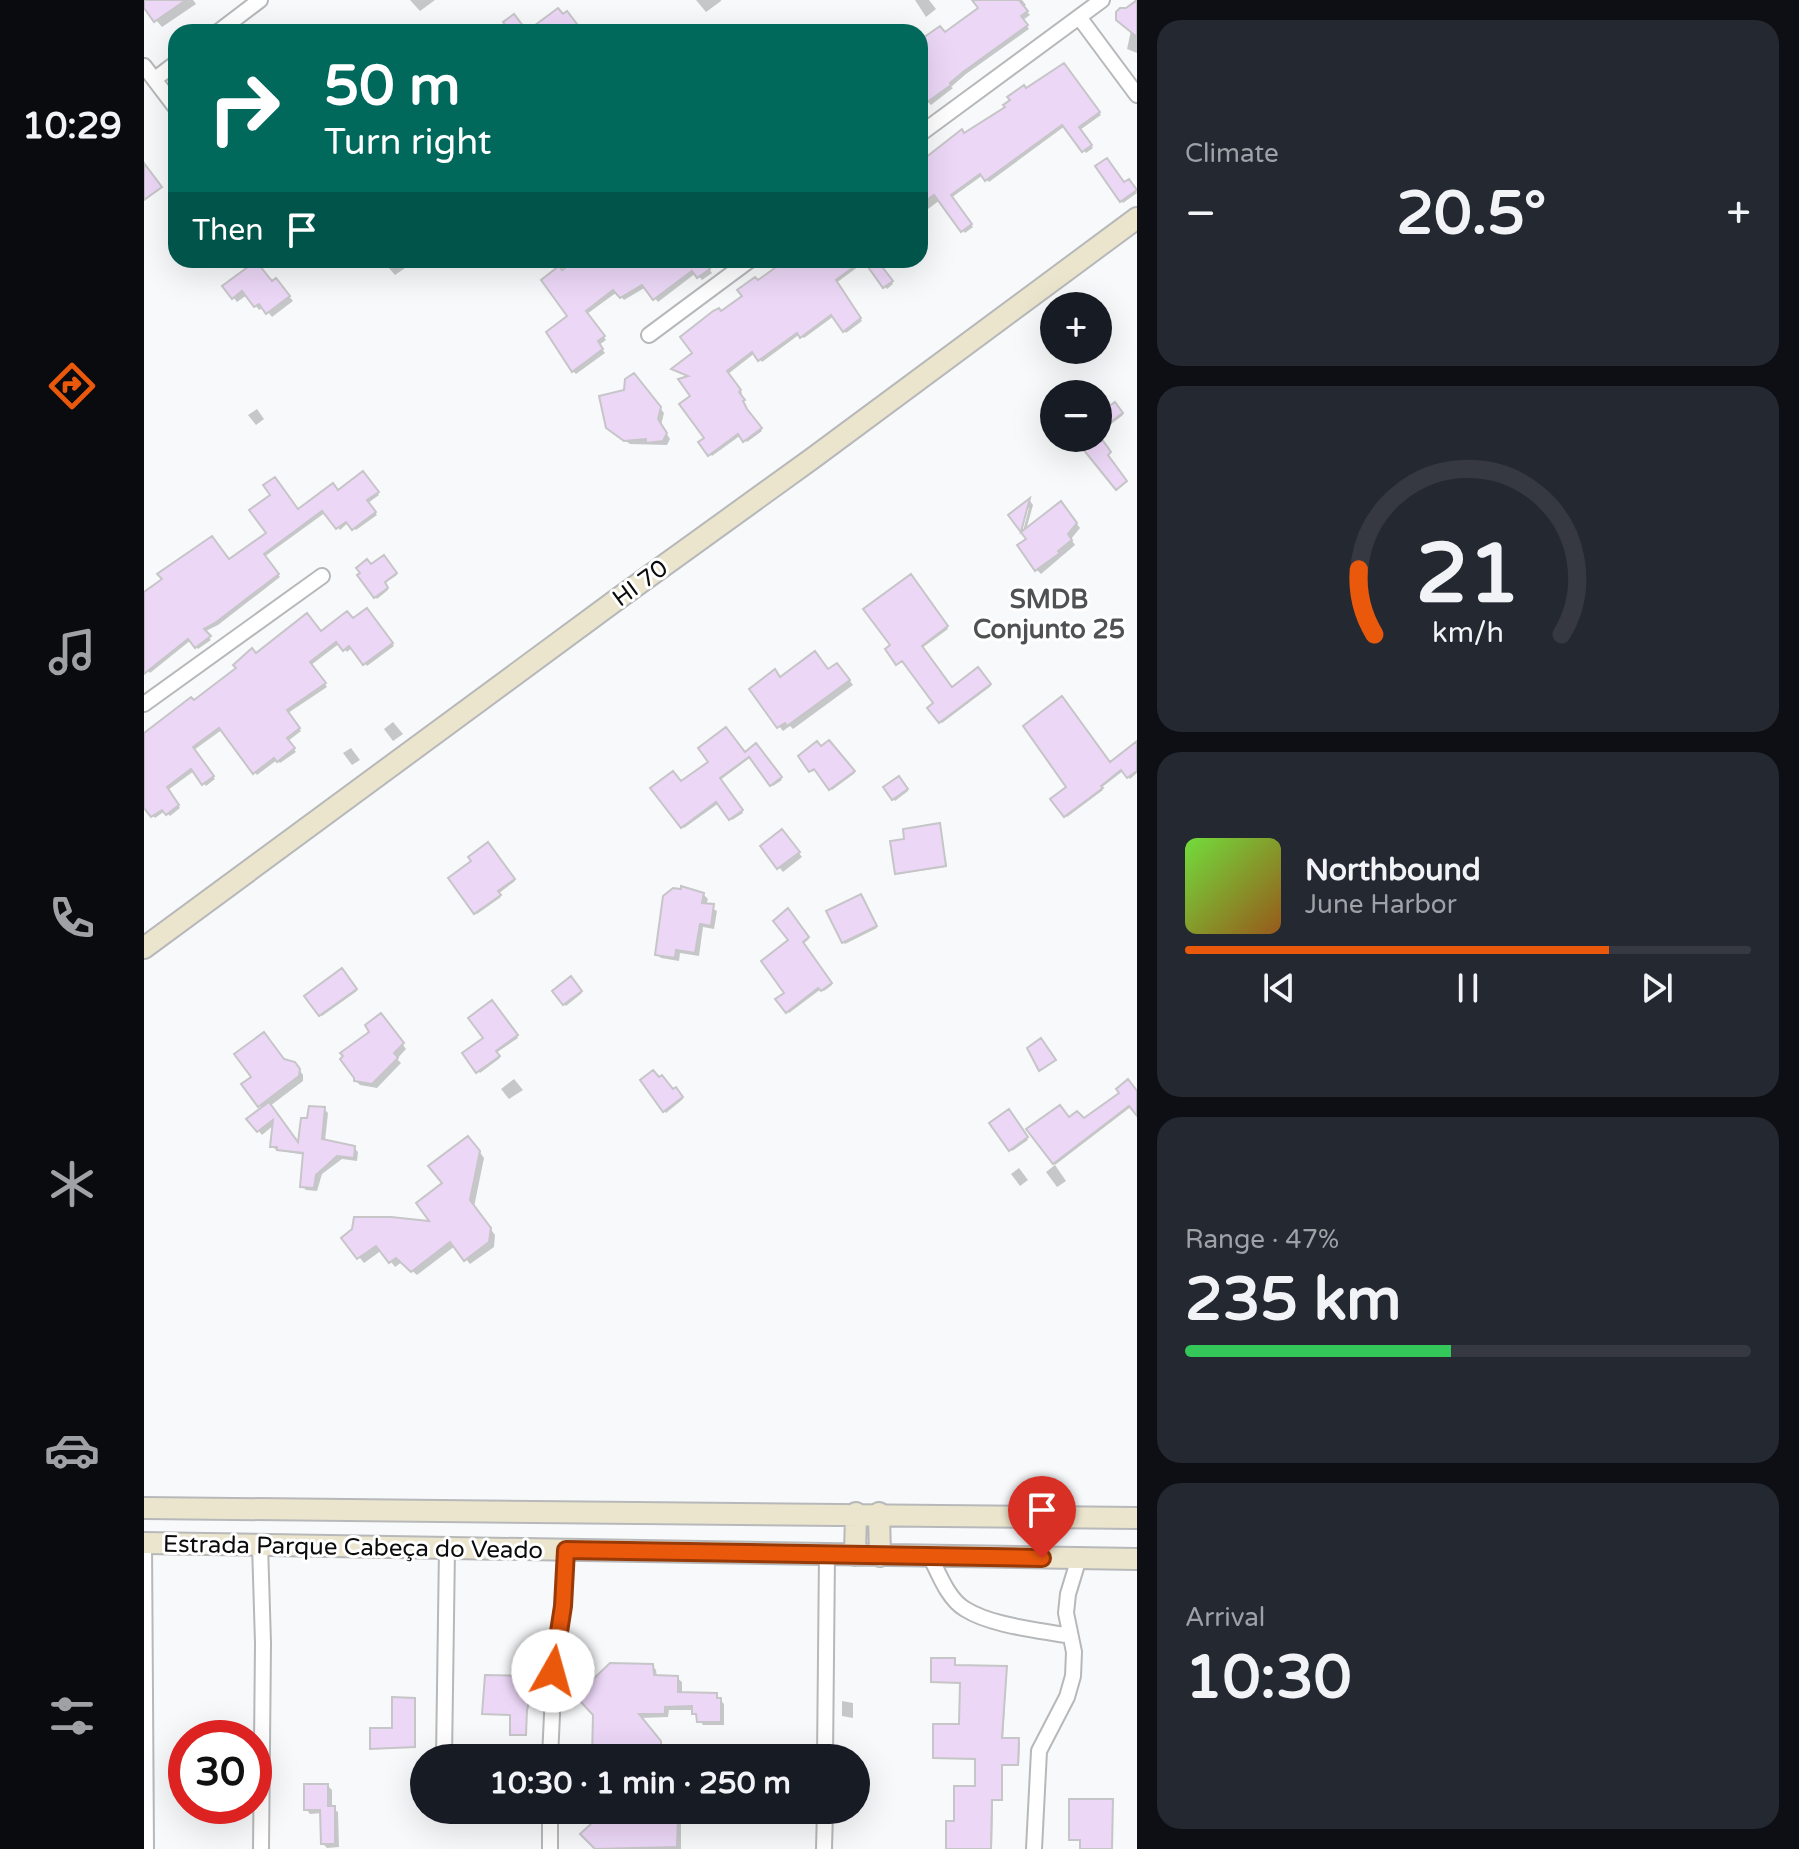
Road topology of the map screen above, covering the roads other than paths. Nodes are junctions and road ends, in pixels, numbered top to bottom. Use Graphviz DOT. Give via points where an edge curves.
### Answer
graph roads {
  1 [pos="260,0"];
  2 [pos="1102,0"];
  3 [pos="1079,17"];
  4 [pos="228,24"];
  5 [pos="144,66"];
  6 [pos="168,69"];
  7 [pos="155,79"];
  8 [pos="1137,95"];
  9 [pos="168,97"];
  10 [pos="928,128"];
  11 [pos="1137,218"];
  12 [pos="739,268"];
  13 [pos="649,335"];
  14 [pos="322,576"];
  15 [pos="144,704"];
  16 [pos="144,948"];
  17 [pos="144,1508"];
  18 [pos="856,1513"];
  19 [pos="879,1513"];
  20 [pos="1137,1518"];
  21 [pos="144,1543"];
  22 [pos="260,1544"];
  23 [pos="447,1548"];
  24 [pos="566,1550"];
  25 [pos="827,1554"];
  26 [pos="855,1555"];
  27 [pos="880,1556"];
  28 [pos="930,1556"];
  29 [pos="1079,1558"];
  30 [pos="1137,1559"];
  31 [pos="1070,1636"];
  32 [pos="444,1744"];
  33 [pos="551,1744"];
  34 [pos="825,1744"];
  35 [pos="550,1824"];
  36 [pos="825,1824"];
  37 [pos="146,1849"];
  38 [pos="261,1849"];
  39 [pos="550,1849"];
  40 [pos="824,1849"];
  41 [pos="1034,1849"];
  1 -- 4 [label="street"];
  2 -- 3 [label="street"];
  3 -- 8 [label="street"];
  3 -- 10 [label="street"];
  5 -- 7 [label="street"];
  6 -- 7 [label="street"];
  7 -- 9 [label="street"];
  11 -- 16 [label="main road, HI 70"];
  12 -- 13 [label="street"];
  14 -- 15 [label="street"];
  17 -- 18 [label="main road, Estrada Parque Cabeça do Veado"];
  18 -- 19 [label="main road, Estrada Parque Cabeça do Veado"];
  18 -- 26 [label="main road"];
  19 -- 20 [label="main road, Estrada Parque Cabeça do Veado"];
  19 -- 27 [label="main road"];
  21 -- 22 [label="main road, Estrada Parque Cabeça do Veado"];
  21 -- 37 [label="street"];
  22 -- 23 [label="main road, Estrada Parque Cabeça do Veado"];
  22 -- 38 [label="street"];
  23 -- 24 [label="main road, Estrada Parque Cabeça do Veado"];
  23 -- 32 [label="street"];
  24 -- 25 [label="main road, Estrada Parque Cabeça do Veado"];
  24 -- 33 [label="street"];
  25 -- 26 [label="main road, Estrada Parque Cabeça do Veado"];
  25 -- 34 [label="street"];
  26 -- 27 [label="main road, Estrada Parque Cabeça do Veado"];
  27 -- 28 [label="main road, Estrada Parque Cabeça do Veado"];
  28 -- 29 [label="main road, Estrada Parque Cabeça do Veado"];
  28 -- 31 [label="street" via="964,1609"];
  29 -- 30 [label="main road, Estrada Parque Cabeça do Veado"];
  29 -- 31 [label="street" via="1067,1602"];
  31 -- 41 [label="street" via="1073,1676 1039,1751"];
  35 -- 39 [label="street"];
  36 -- 40 [label="street"];
}
